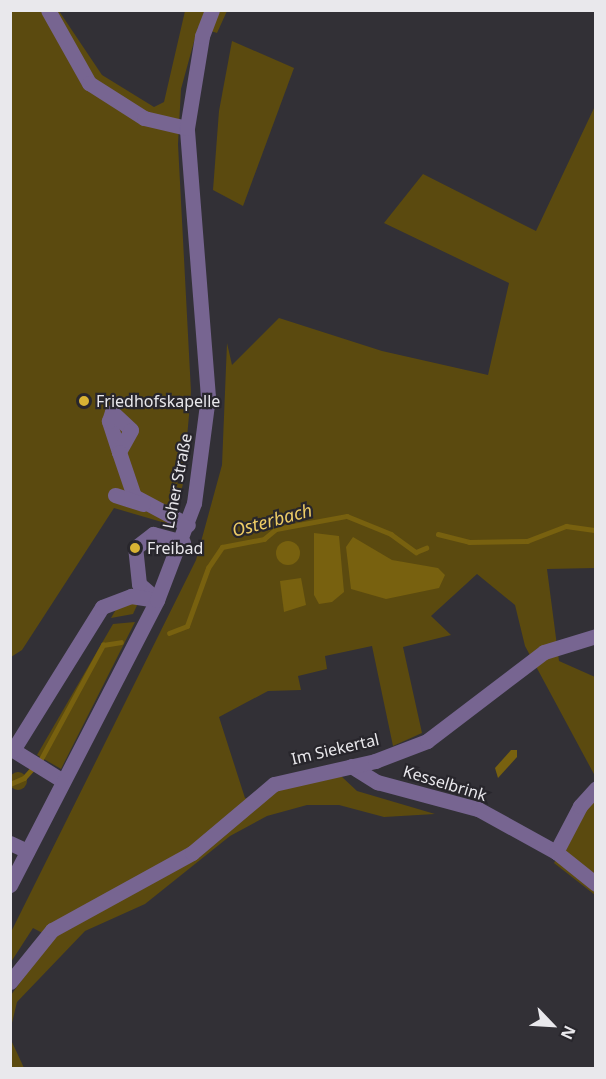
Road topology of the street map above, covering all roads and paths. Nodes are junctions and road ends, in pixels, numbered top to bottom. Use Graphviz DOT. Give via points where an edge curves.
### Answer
graph roads {
  1 [pos="48,10"];
  2 [pos="212,10"];
  3 [pos="187,128"];
  4 [pos="119,452"];
  5 [pos="115,495"];
  6 [pos="146,504"];
  7 [pos="188,525"];
  8 [pos="183,542"];
  9 [pos="157,600"];
  10 [pos="596,636"];
  11 [pos="12,750"];
  12 [pos="351,766"];
  13 [pos="63,781"];
  14 [pos="596,788"];
  15 [pos="10,843"];
  16 [pos="27,851"];
  17 [pos="556,852"];
  18 [pos="596,884"];
  19 [pos="10,885"];
  20 [pos="10,982"];
  1 -- 3 [label="street" via="88,83 144,118"];
  2 -- 3 [label="street, Loher Straße" via="202,36"];
  3 -- 7 [label="street, Loher Straße" via="208,397"];
  4 -- 6 [label="street" via="134,496"];
  5 -- 6 [label="street"];
  6 -- 7 [label="street"];
  7 -- 8 [label="street, Loher Straße"];
  8 -- 9 [label="street, Loher Straße"];
  8 -- 9 [label="street" via="153,534 135,548 139,584"];
  9 -- 11 [label="street" via="131,596 102,608"];
  9 -- 13 [label="street, Loher Straße"];
  10 -- 12 [label="street, Im Siekertal" via="544,652 427,741"];
  11 -- 13 [label="street"];
  12 -- 17 [label="street, Kesselbrink" via="377,782 478,808"];
  12 -- 20 [label="street, Im Siekertal" via="274,784 192,853 52,930"];
  13 -- 16 [label="street, Loher Straße"];
  14 -- 17 [label="street" via="580,806"];
  15 -- 16 [label="street"];
  16 -- 19 [label="street, Loher Straße"];
  17 -- 18 [label="street, Kesselbrink"];
}
